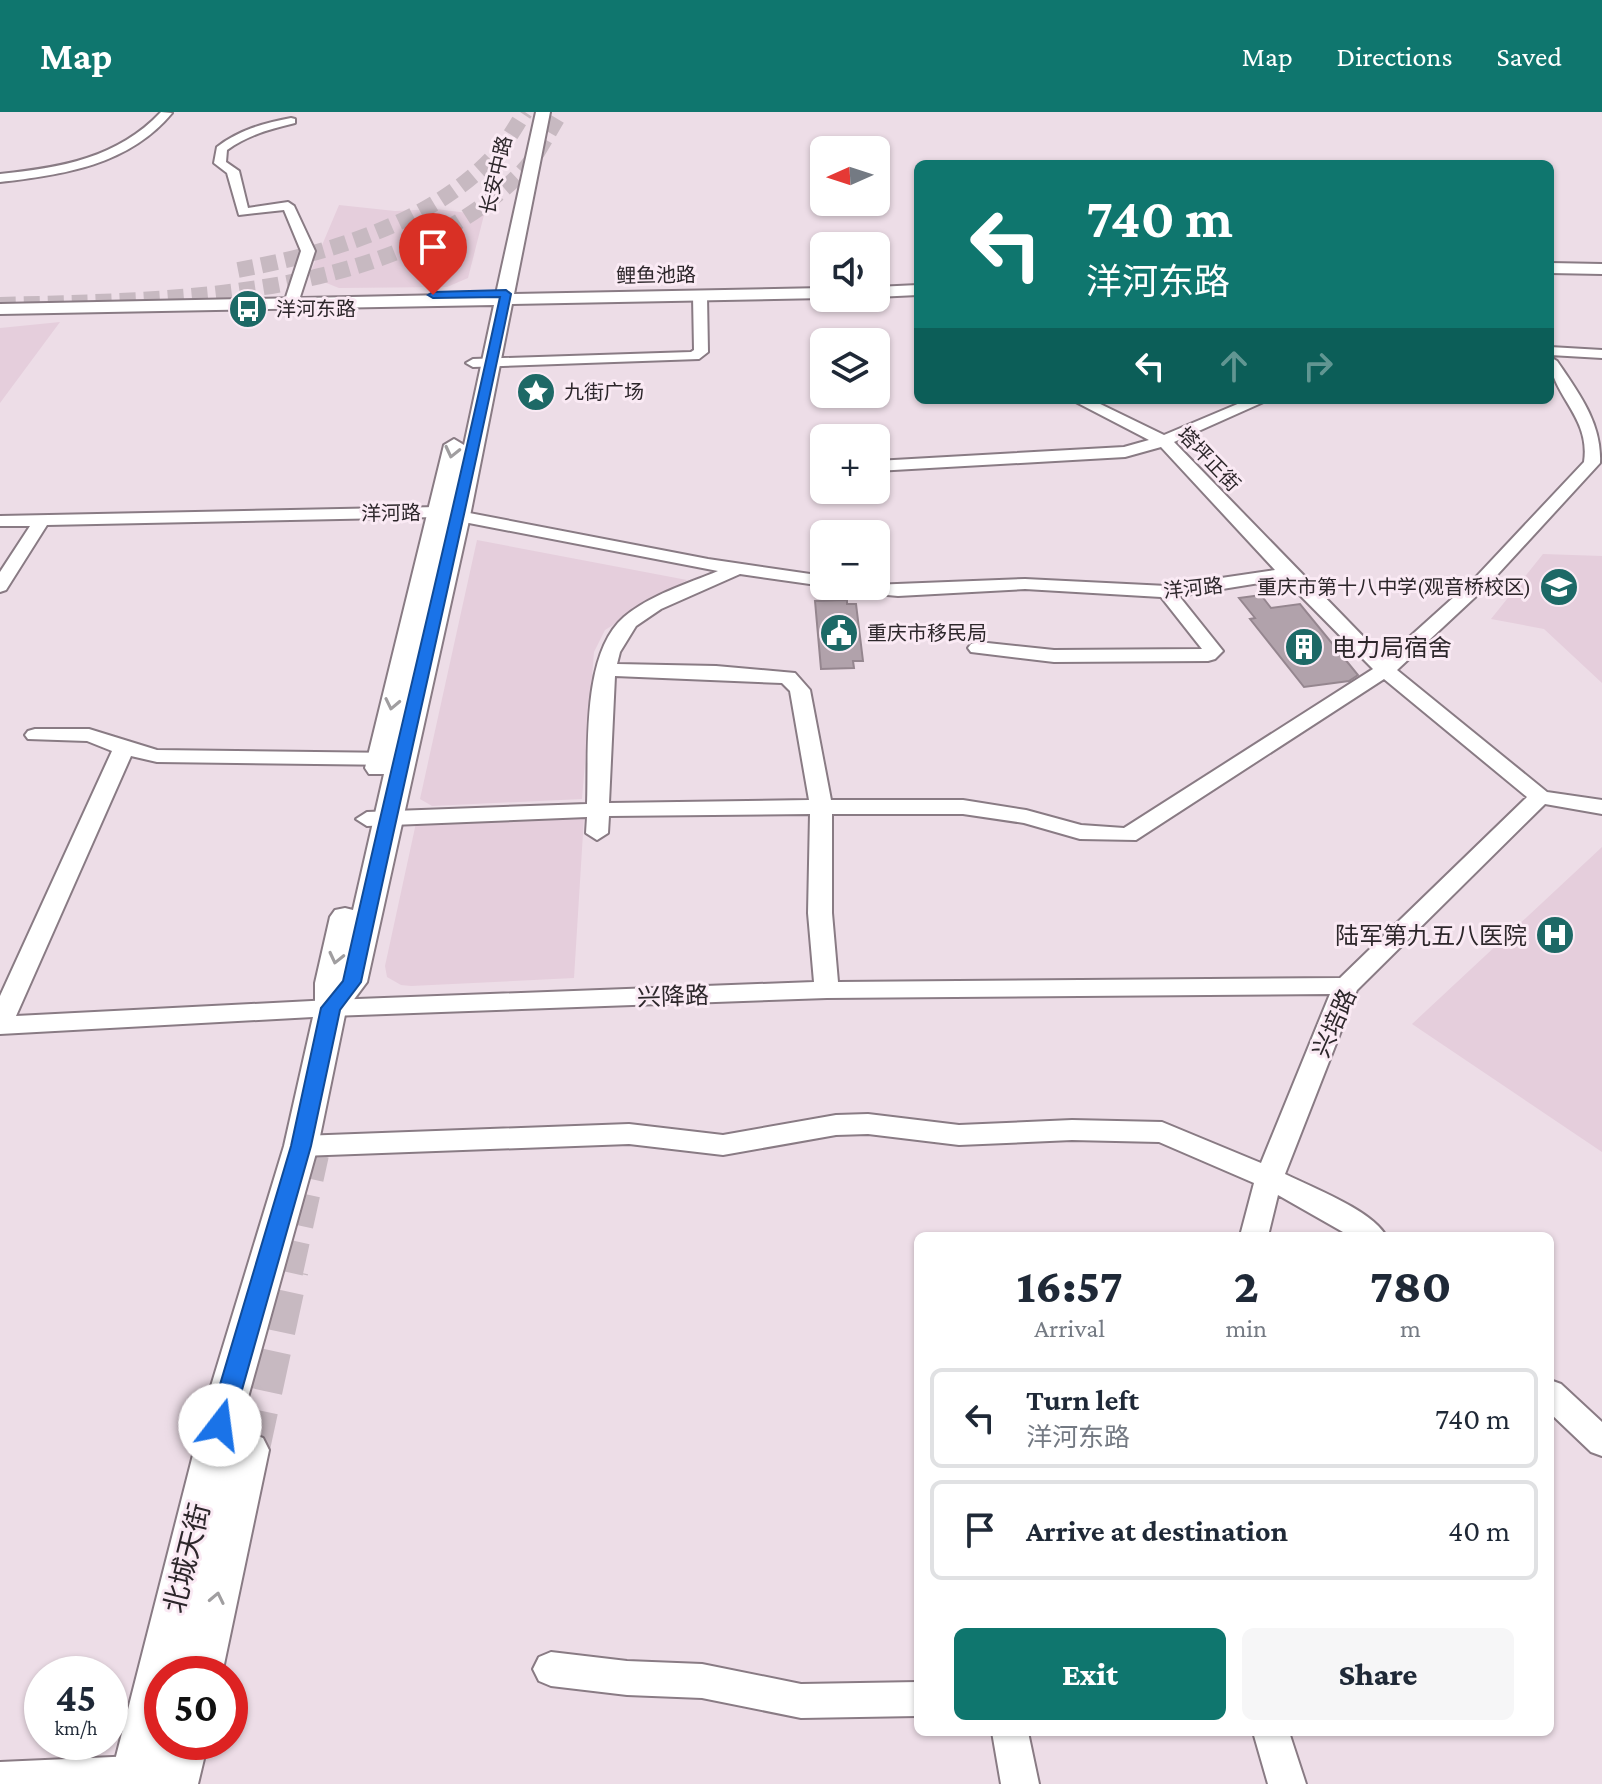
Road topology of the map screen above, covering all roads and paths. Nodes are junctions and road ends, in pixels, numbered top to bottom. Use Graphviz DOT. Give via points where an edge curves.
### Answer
graph roads {
  1 [pos="531,112"];
  2 [pos="543,112"];
  3 [pos="166,113"];
  4 [pos="291,121"];
  5 [pos="0,178"];
  6 [pos="1554,266"];
  7 [pos="1602,266"];
  8 [pos="914,284"];
  9 [pos="890,285"];
  10 [pos="810,286"];
  11 [pos="914,290"];
  12 [pos="890,291"];
  13 [pos="810,293"];
  14 [pos="700,296"];
  15 [pos="293,297"];
  16 [pos="497,297"];
  17 [pos="0,302"];
  18 [pos="0,309"];
  19 [pos="1554,351"];
  20 [pos="1602,354"];
  21 [pos="483,362"];
  22 [pos="1554,367"];
  23 [pos="1088,404"];
  24 [pos="1251,404"];
  25 [pos="1164,441"];
  26 [pos="890,465"];
  27 [pos="448,514"];
  28 [pos="42,520"];
  29 [pos="0,521"];
  30 [pos="738,568"];
  31 [pos="1288,573"];
  32 [pos="810,579"];
  33 [pos="0,586"];
  34 [pos="890,589"];
  35 [pos="1167,592"];
  36 [pos="978,648"];
  37 [pos="606,670"];
  38 [pos="1385,670"];
  39 [pos="35,735"];
  40 [pos="124,748"];
  41 [pos="390,760"];
  42 [pos="1540,797"];
  43 [pos="821,806"];
  44 [pos="1602,807"];
  45 [pos="598,810"];
  46 [pos="377,819"];
  47 [pos="597,833"];
  48 [pos="1346,986"];
  49 [pos="827,990"];
  50 [pos="331,1008"];
  51 [pos="0,1024"];
  52 [pos="301,1146"];
  53 [pos="1269,1178"];
  54 [pos="1255,1232"];
  55 [pos="1366,1232"];
  56 [pos="1554,1397"];
  57 [pos="1602,1442"];
  58 [pos="249,1450"];
  59 [pos="204,1656"];
  60 [pos="551,1669"];
  61 [pos="914,1699"];
  62 [pos="1011,1736"];
  63 [pos="1272,1736"];
  64 [pos="168,1760"];
  65 [pos="0,1780"];
  66 [pos="148,1781"];
  67 [pos="1020,1784"];
  68 [pos="1287,1784"];
  1 -- 16 [label="main road, 长安中路"];
  2 -- 16 [label="main road, 长安中路"];
  3 -- 5 [label="street" via="139,142 114,154"];
  4 -- 15 [label="street" via="233,139 221,149 220,163 233,171 243,212 288,206 308,251"];
  6 -- 7 [label="main road"];
  8 -- 9 [label="main road"];
  10 -- 16 [label="main road, 鲤鱼池路"];
  11 -- 12 [label="main road"];
  13 -- 14 [label="main road, 鲤鱼池路"];
  14 -- 16 [label="main road, 鲤鱼池路"];
  14 -- 21 [label="street" via="701,352 694,356"];
  15 -- 16 [label="main road"];
  15 -- 17 [label="main road"];
  16 -- 18 [label="main road"];
  16 -- 21 [label="main road, 北城天街"];
  19 -- 20 [label="street"];
  21 -- 27 [label="main road, 北城天街"];
  22 -- 38 [label="street" via="1592,429 1592,463 1481,582"];
  23 -- 25 [label="street, 塔坪正街"];
  24 -- 25 [label="street"];
  25 -- 26 [label="street" via="1097,456"];
  25 -- 31 [label="street, 塔坪正街"];
  27 -- 28 [label="street, 洋河路"];
  27 -- 30 [label="street, 洋河路"];
  27 -- 41 [label="main road, 北城天街"];
  28 -- 29 [label="street, 洋河路"];
  28 -- 33 [label="street"];
  30 -- 32 [label="street, 洋河路"];
  30 -- 37 [label="street" via="654,605 629,622 610,652"];
  31 -- 35 [label="street, 洋河路"];
  31 -- 38 [label="street"];
  34 -- 35 [label="street, 洋河路" via="1025,584"];
  35 -- 36 [label="street" via="1213,651 1208,655 1054,656"];
  37 -- 43 [label="street" via="788,677 800,690"];
  37 -- 45 [label="street"];
  38 -- 42 [label="street"];
  38 -- 43 [label="street" via="1128,835 1080,832 963,807"];
  39 -- 40 [label="street" via="89,735"];
  40 -- 41 [label="street" via="157,756"];
  40 -- 51 [label="street"];
  41 -- 46 [label="main road, 北城天街"];
  42 -- 44 [label="street"];
  42 -- 48 [label="street, 兴培路"];
  43 -- 45 [label="street"];
  43 -- 49 [label="street" via="820,913"];
  45 -- 46 [label="street"];
  45 -- 47 [label="street"];
  46 -- 50 [label="main road, 北城天街" via="352,982"];
  48 -- 49 [label="street, 兴降路"];
  48 -- 53 [label="street, 兴培路"];
  49 -- 50 [label="street, 兴降路"];
  50 -- 51 [label="street, 兴降路"];
  50 -- 52 [label="main road, 北城天街"];
  52 -- 53 [label="street" via="629,1134 723,1145 868,1124 959,1135 1140,1130 1177,1137"];
  52 -- 66 [label="main road, 北城天街" via="227,1396"];
  53 -- 54 [label="street, 兴培路"];
  53 -- 55 [label="street"];
  56 -- 57 [label="street"];
  59 -- 58 [label="main road, one-way"];
  60 -- 61 [label="street" via="702,1681 801,1701"];
  62 -- 67 [label="street"];
  63 -- 68 [label="street"];
  64 -- 66 [label="main road"];
  65 -- 66 [label="street"];
}
